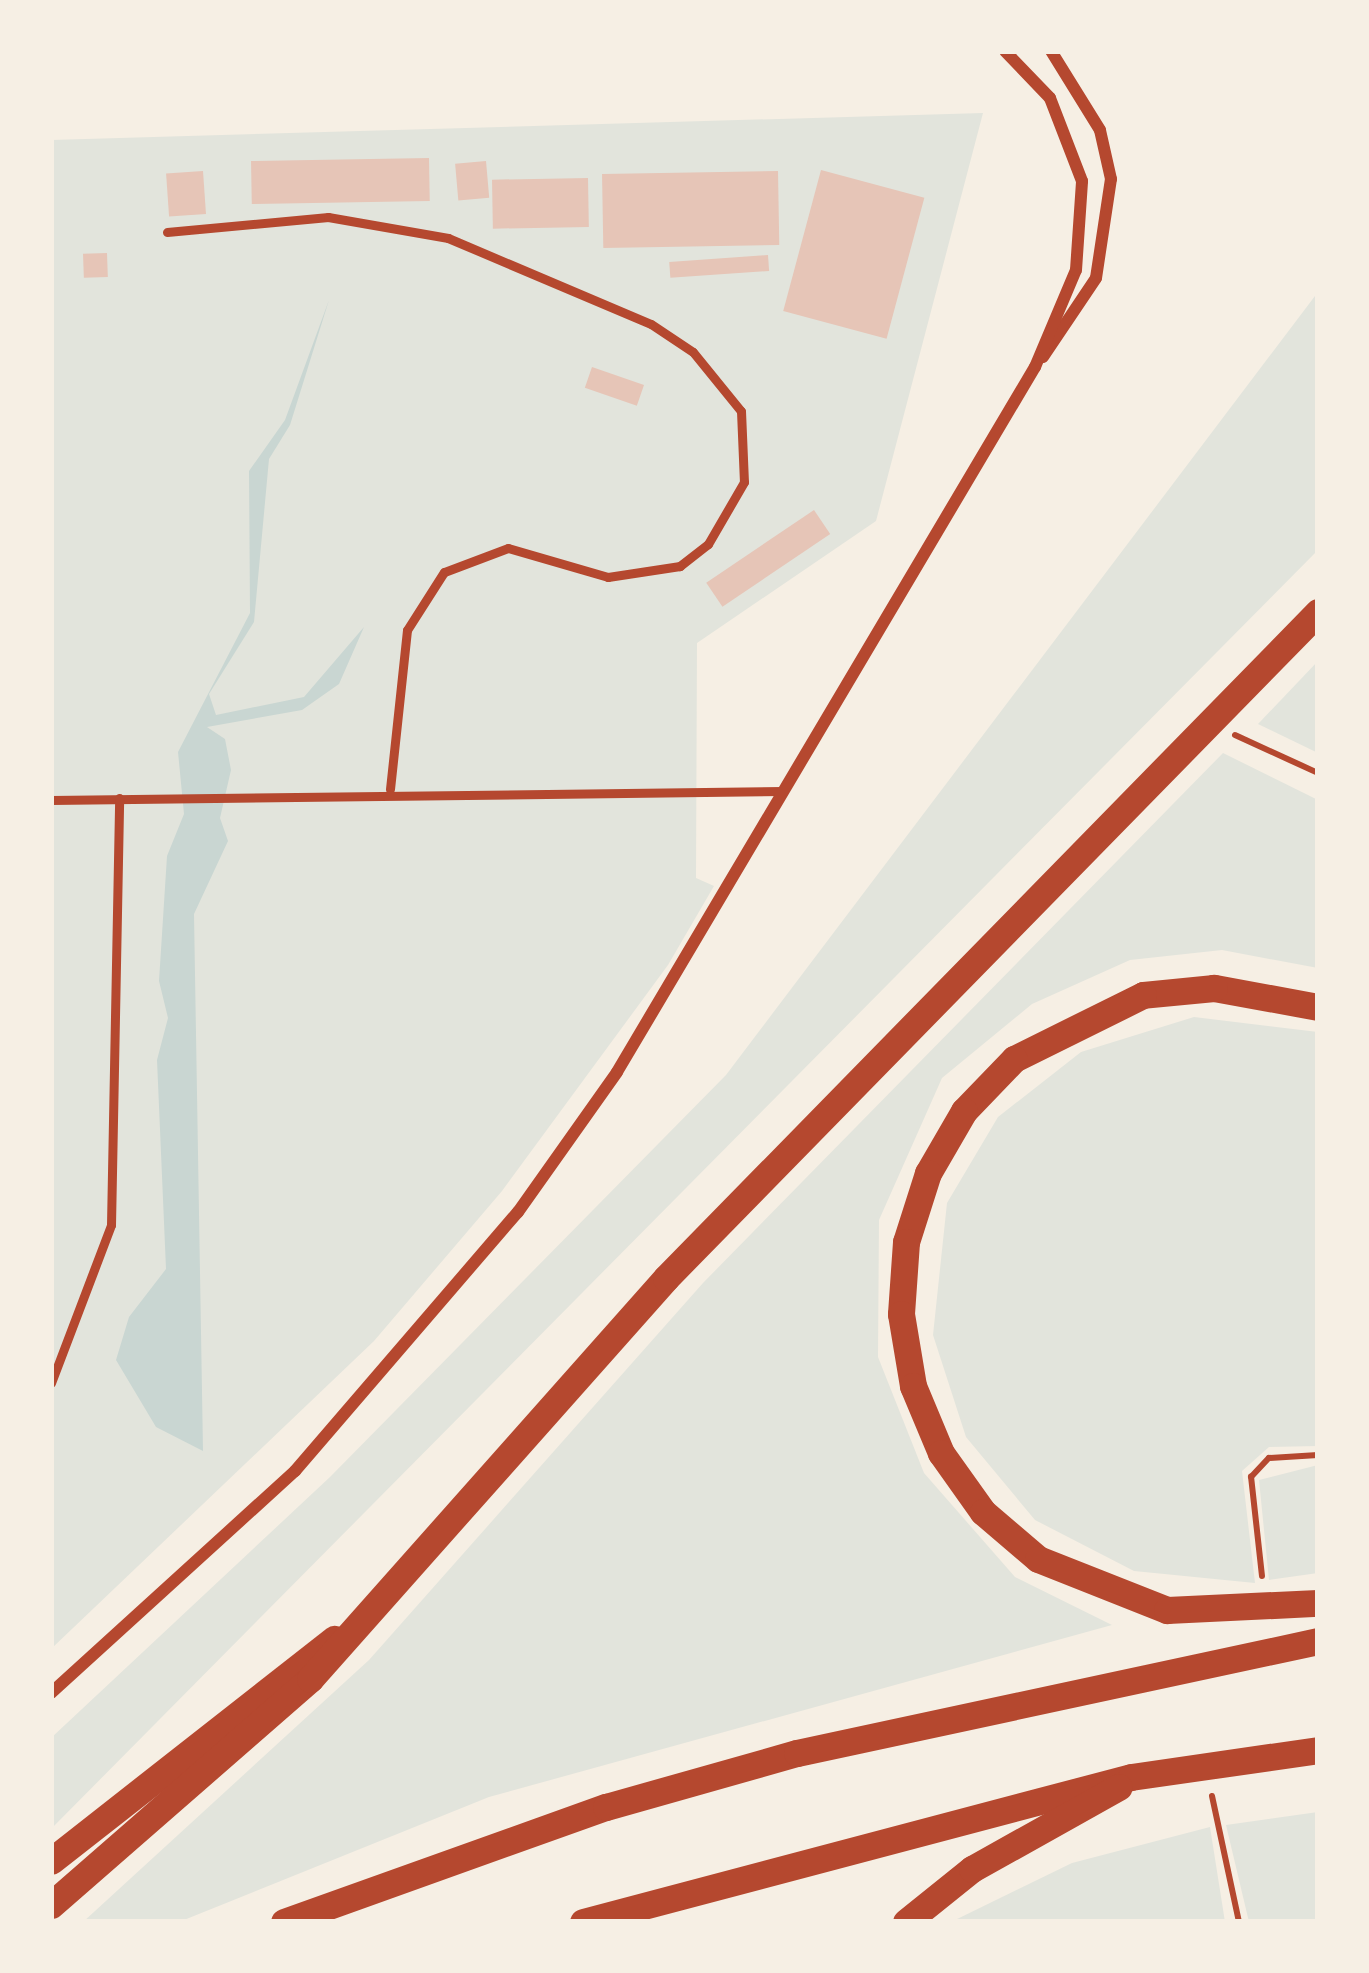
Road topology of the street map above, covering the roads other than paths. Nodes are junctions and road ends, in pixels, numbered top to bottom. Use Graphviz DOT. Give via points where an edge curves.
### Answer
graph roads {
  1 [pos="1005,51"];
  2 [pos="1051,51"];
  3 [pos="167,232"];
  4 [pos="1035,368"];
  5 [pos="1318,612"];
  6 [pos="390,789"];
  7 [pos="786,791"];
  8 [pos="119,798"];
  9 [pos="51,800"];
  10 [pos="1318,1007"];
  11 [pos="51,1383"];
  12 [pos="1318,1603"];
  13 [pos="364,1622"];
  14 [pos="1318,1641"];
  15 [pos="51,1694"];
  16 [pos="1313,1751"];
  17 [pos="1131,1777"];
  18 [pos="51,1861"];
  19 [pos="51,1905"];
  20 [pos="284,1922"];
  21 [pos="583,1922"];
  22 [pos="906,1922"];
  1 -- 4 [label="street" via="1050,98 1082,182 1076,270"];
  2 -- 4 [label="street" via="1100,130 1109,230 1074,319"];
  3 -- 6 [label="lane" via="328,217 448,238 652,324 693,352 741,411 744,482 708,544 680,566 608,577 508,548 444,572 406,631"];
  4 -- 7 [label="street"];
  5 -- 13 [label="highway" via="666,1278"];
  6 -- 7 [label="lane"];
  6 -- 8 [label="lane"];
  7 -- 15 [label="street" via="617,1072 424,1328 295,1471"];
  8 -- 9 [label="lane"];
  8 -- 11 [label="lane" via="111,1225"];
  10 -- 12 [label="highway" via="1214,988 1143,995 1014,1059 964,1111 928,1173 906,1242 901,1314 913,1386 941,1453 983,1512 1038,1558 1167,1610"];
  13 -- 18 [label="highway" via="284,1671"];
  13 -- 19 [label="highway" via="239,1747"];
  14 -- 20 [label="highway" via="797,1753 564,1821"];
  16 -- 17 [label="highway"];
  17 -- 21 [label="highway"];
  17 -- 22 [label="highway" via="961,1877"];
}
